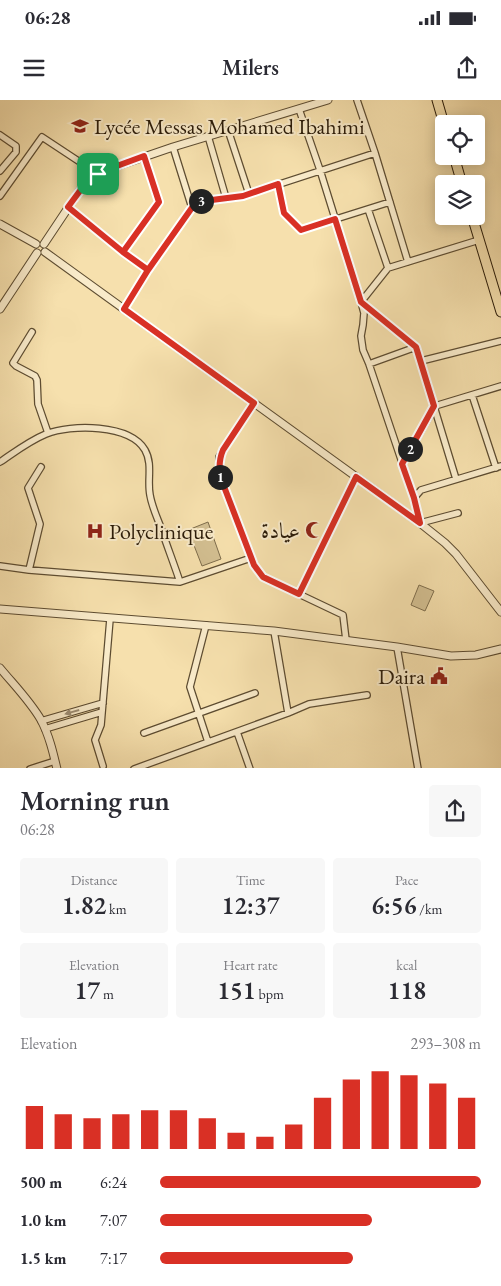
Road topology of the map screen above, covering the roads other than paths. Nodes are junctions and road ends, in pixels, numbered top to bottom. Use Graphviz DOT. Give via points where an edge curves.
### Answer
graph roads {
  1 [pos="328,100"];
  2 [pos="357,100"];
  3 [pos="437,100"];
  4 [pos="299,109"];
  5 [pos="441,115"];
  6 [pos="228,130"];
  7 [pos="0,135"];
  8 [pos="208,136"];
  9 [pos="173,147"];
  10 [pos="375,153"];
  11 [pos="144,156"];
  12 [pos="320,170"];
  13 [pos="0,171"];
  14 [pos="98,174"];
  15 [pos="278,184"];
  16 [pos="249,194"];
  17 [pos="0,196"];
  18 [pos="226,198"];
  19 [pos="390,202"];
  20 [pos="68,207"];
  21 [pos="192,208"];
  22 [pos="368,209"];
  23 [pos="335,219"];
  24 [pos="0,224"];
  25 [pos="475,225"];
  26 [pos="479,240"];
  27 [pos="36,244"];
  28 [pos="44,244"];
  29 [pos="45,252"];
  30 [pos="123,252"];
  31 [pos="36,253"];
  32 [pos="408,262"];
  33 [pos="388,268"];
  34 [pos="148,270"];
  35 [pos="361,302"];
  36 [pos="0,309"];
  37 [pos="124,309"];
  38 [pos="501,312"];
  39 [pos="32,332"];
  40 [pos="501,341"];
  41 [pos="416,347"];
  42 [pos="421,361"];
  43 [pos="369,364"];
  44 [pos="501,386"];
  45 [pos="472,395"];
  46 [pos="254,403"];
  47 [pos="434,406"];
  48 [pos="48,433"];
  49 [pos="0,462"];
  50 [pos="402,464"];
  51 [pos="41,467"];
  52 [pos="498,467"];
  53 [pos="356,477"];
  54 [pos="456,479"];
  55 [pos="414,498"];
  56 [pos="458,513"];
  57 [pos="420,523"];
  58 [pos="251,558"];
  59 [pos="0,566"];
  60 [pos="29,570"];
  61 [pos="180,582"];
  62 [pos="299,594"];
  63 [pos="0,609"];
  64 [pos="501,612"];
  65 [pos="110,619"];
  66 [pos="206,625"];
  67 [pos="274,631"];
  68 [pos="346,640"];
  69 [pos="397,647"];
  70 [pos="501,649"];
  71 [pos="0,668"];
  72 [pos="255,693"];
  73 [pos="367,695"];
  74 [pos="102,703"];
  75 [pos="102,712"];
  76 [pos="288,713"];
  77 [pos="198,714"];
  78 [pos="41,721"];
  79 [pos="45,729"];
  80 [pos="237,732"];
  81 [pos="144,733"];
  82 [pos="208,742"];
  83 [pos="56,765"];
  84 [pos="103,766"];
  85 [pos="30,768"];
  86 [pos="134,768"];
  87 [pos="250,768"];
  88 [pos="418,768"];
  1 -- 4 [label="street"];
  2 -- 10 [label="street"];
  3 -- 5 [label="main road"];
  4 -- 6 [label="street"];
  4 -- 12 [label="street"];
  6 -- 8 [label="street"];
  6 -- 16 [label="street"];
  7 -- 13 [label="street" via="16,146 16,152"];
  8 -- 9 [label="street"];
  8 -- 18 [label="street"];
  9 -- 11 [label="street"];
  9 -- 21 [label="street"];
  10 -- 12 [label="street"];
  10 -- 19 [label="street"];
  11 -- 14 [label="street"];
  11 -- 30 [label="street" via="159,202"];
  12 -- 15 [label="street"];
  12 -- 23 [label="street"];
  14 -- 17 [label="street" via="42,137"];
  14 -- 20 [label="street" via="85,184"];
  15 -- 16 [label="street"];
  15 -- 23 [label="street" via="284,213 301,230"];
  16 -- 18 [label="street"];
  18 -- 21 [label="street" via="196,202"];
  19 -- 22 [label="street"];
  19 -- 32 [label="street"];
  20 -- 28 [label="street"];
  20 -- 30 [label="street"];
  21 -- 34 [label="street"];
  22 -- 23 [label="street"];
  22 -- 33 [label="street"];
  23 -- 35 [label="street"];
  24 -- 27 [label="street"];
  25 -- 26 [label="main road"];
  26 -- 32 [label="street"];
  26 -- 38 [label="main road"];
  27 -- 28 [label="street"];
  27 -- 31 [label="street"];
  28 -- 29 [label="street"];
  29 -- 31 [label="street" via="41,255"];
  29 -- 37 [label="street"];
  30 -- 34 [label="street"];
  31 -- 36 [label="street"];
  32 -- 33 [label="street"];
  33 -- 35 [label="street"];
  34 -- 37 [label="street"];
  35 -- 41 [label="street"];
  35 -- 43 [label="street" via="364,325 361,336"];
  37 -- 46 [label="street"];
  39 -- 48 [label="street" via="13,363 37,380 38,404"];
  40 -- 42 [label="street"];
  41 -- 42 [label="street"];
  41 -- 43 [label="street"];
  42 -- 47 [label="street"];
  43 -- 50 [label="street"];
  44 -- 45 [label="street"];
  45 -- 47 [label="street"];
  45 -- 52 [label="street"];
  46 -- 53 [label="street"];
  46 -- 58 [label="street" via="223,450 219,466"];
  47 -- 50 [label="street"];
  47 -- 54 [label="street"];
  48 -- 49 [label="street"];
  48 -- 61 [label="street" via="93,428 126,434 137,441 149,459 153,507"];
  50 -- 55 [label="street"];
  51 -- 60 [label="street" via="28,488 40,524"];
  52 -- 54 [label="street"];
  53 -- 57 [label="street"];
  53 -- 62 [label="street"];
  54 -- 55 [label="street" via="421,490"];
  55 -- 57 [label="street"];
  56 -- 57 [label="street"];
  57 -- 64 [label="street" via="456,554"];
  58 -- 61 [label="street"];
  58 -- 62 [label="street" via="263,577"];
  59 -- 60 [label="street"];
  60 -- 61 [label="street"];
  62 -- 68 [label="street" via="344,615"];
  63 -- 65 [label="street"];
  65 -- 66 [label="street"];
  65 -- 74 [label="street"];
  66 -- 67 [label="street"];
  66 -- 77 [label="street" via="190,686"];
  67 -- 68 [label="street"];
  67 -- 76 [label="street"];
  68 -- 69 [label="street"];
  69 -- 70 [label="street" via="458,656"];
  69 -- 88 [label="street"];
  71 -- 78 [label="street"];
  72 -- 77 [label="street"];
  73 -- 76 [label="street" via="309,704"];
  74 -- 75 [label="street"];
  74 -- 78 [label="street, one-way"];
  75 -- 79 [label="street"];
  75 -- 84 [label="street" via="101,728 95,742"];
  76 -- 80 [label="street"];
  77 -- 81 [label="street"];
  77 -- 82 [label="street"];
  78 -- 79 [label="street"];
  79 -- 83 [label="street"];
  80 -- 82 [label="street"];
  80 -- 87 [label="street"];
  82 -- 86 [label="street"];
  83 -- 85 [label="street"];
}
